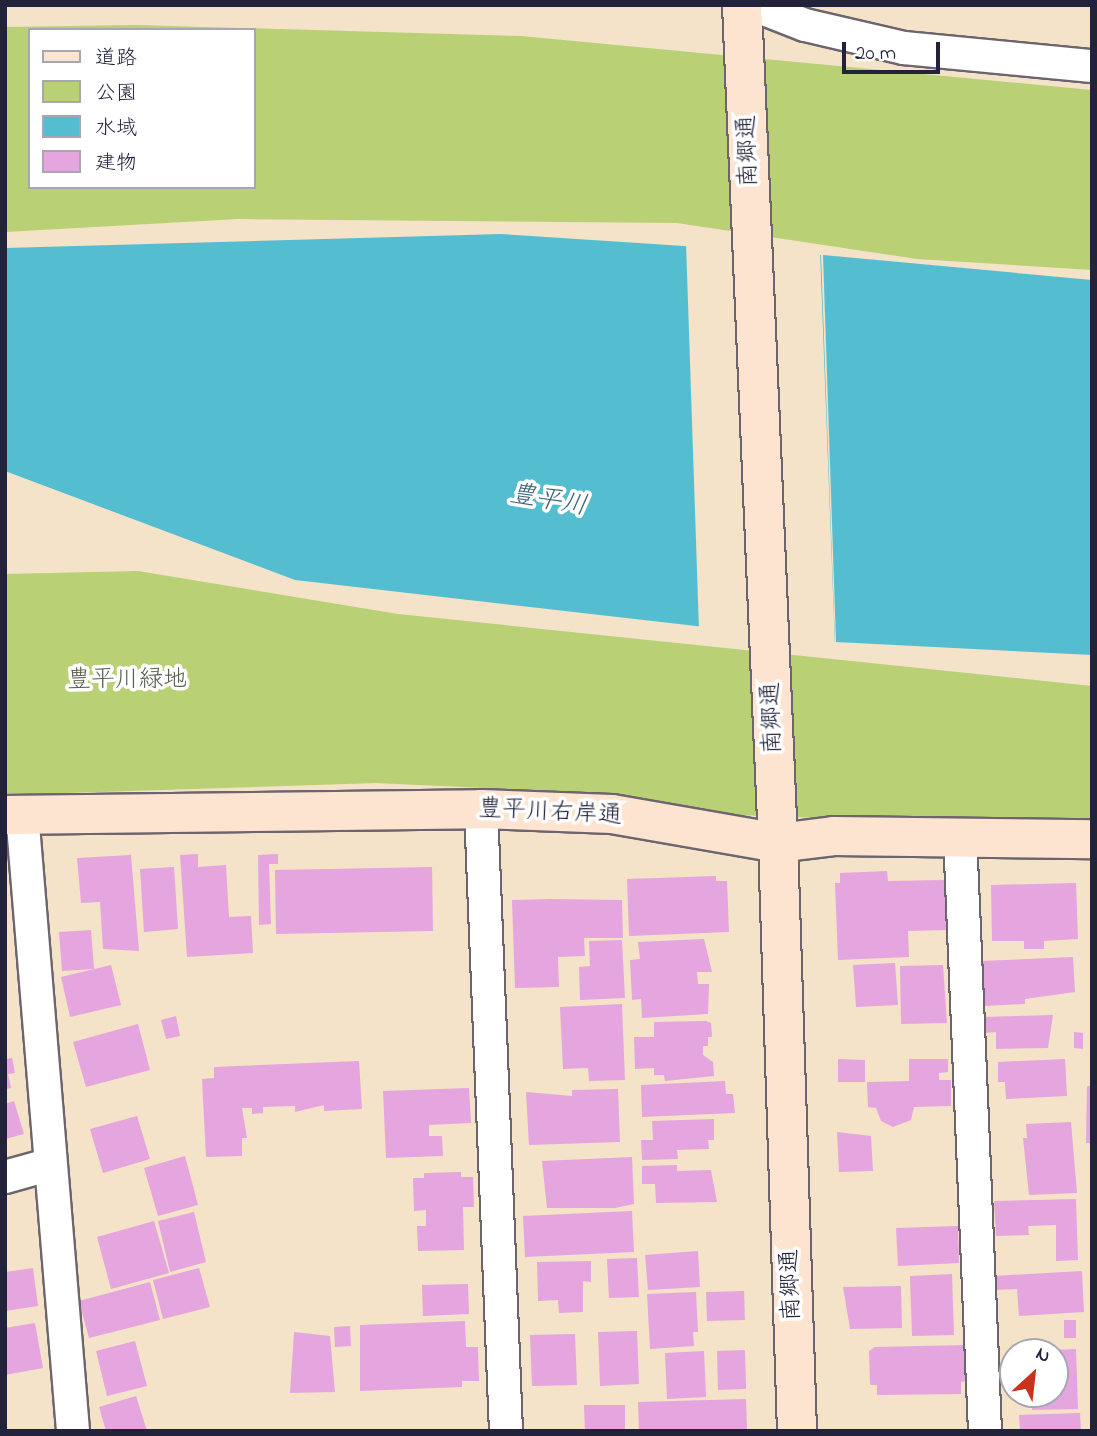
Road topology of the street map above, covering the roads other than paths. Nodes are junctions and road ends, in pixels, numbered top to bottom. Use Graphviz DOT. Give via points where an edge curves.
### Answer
graph roads {
  1 [pos="742,5"];
  2 [pos="754,5"];
  3 [pos="1092,66"];
  4 [pos="481,809"];
  5 [pos="14,814"];
  6 [pos="960,835"];
  7 [pos="1092,839"];
  8 [pos="778,843"];
  9 [pos="48,1165"];
  10 [pos="5,1177"];
  11 [pos="73,1431"];
  12 [pos="506,1431"];
  13 [pos="797,1431"];
  14 [pos="985,1431"];
  1 -- 8 [label="street, 南郷通"];
  2 -- 3 [label="street" via="805,25 904,48"];
  4 -- 5 [label="street, 豊平川右岸通"];
  4 -- 8 [label="street, 豊平川右岸通" via="612,814"];
  4 -- 12 [label="street"];
  5 -- 9 [label="street"];
  6 -- 7 [label="street, 豊平川右岸通"];
  6 -- 8 [label="street, 豊平川右岸通" via="834,836"];
  6 -- 14 [label="street"];
  8 -- 13 [label="street, 南郷通"];
  9 -- 10 [label="street"];
  9 -- 11 [label="street"];
}
